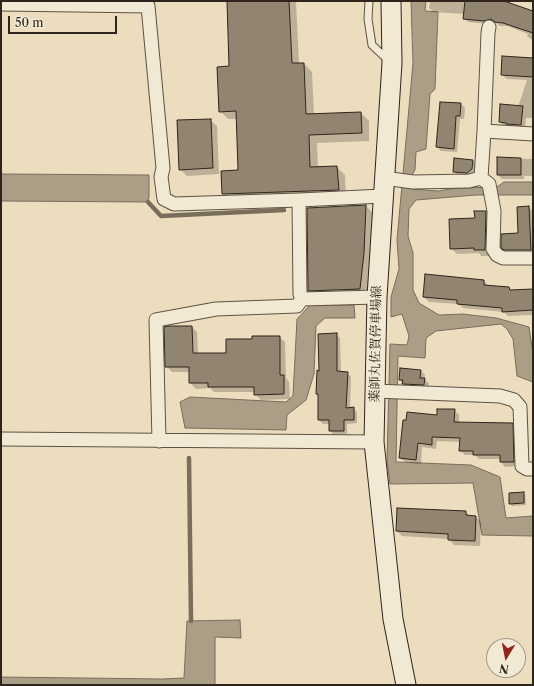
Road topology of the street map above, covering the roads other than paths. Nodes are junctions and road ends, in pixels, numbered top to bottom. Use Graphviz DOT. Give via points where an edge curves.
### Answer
graph roads {
  1 [pos="369,1"];
  2 [pos="391,1"];
  3 [pos="1,4"];
  4 [pos="489,27"];
  5 [pos="392,63"];
  6 [pos="484,131"];
  7 [pos="533,134"];
  8 [pos="485,181"];
  9 [pos="389,185"];
  10 [pos="299,200"];
  11 [pos="533,258"];
  12 [pos="377,297"];
  13 [pos="302,299"];
  14 [pos="379,392"];
  15 [pos="1,439"];
  16 [pos="159,441"];
  17 [pos="374,442"];
  18 [pos="533,469"];
  19 [pos="406,685"];
  1 -- 5 [label="lane" via="368,19 372,45"];
  2 -- 5 [label="main road, 薬師丸佐賀停車場線"];
  3 -- 10 [label="street" via="148,6 164,200 174,204"];
  4 -- 6 [label="street"];
  5 -- 9 [label="main road, 薬師丸佐賀停車場線"];
  6 -- 7 [label="street"];
  6 -- 8 [label="street"];
  8 -- 9 [label="street"];
  8 -- 11 [label="street" via="494,211 493,249 503,258"];
  9 -- 10 [label="street"];
  9 -- 12 [label="main road, 薬師丸佐賀停車場線"];
  10 -- 13 [label="street"];
  12 -- 13 [label="street"];
  12 -- 14 [label="main road, 薬師丸佐賀停車場線"];
  13 -- 16 [label="street" via="297,306 216,309 156,320"];
  14 -- 17 [label="main road, 薬師丸佐賀停車場線"];
  14 -- 18 [label="street" via="500,396 514,400 520,407 522,466"];
  15 -- 16 [label="street"];
  16 -- 17 [label="street"];
  17 -- 19 [label="main road, 薬師丸佐賀停車場線" via="393,619"];
}
